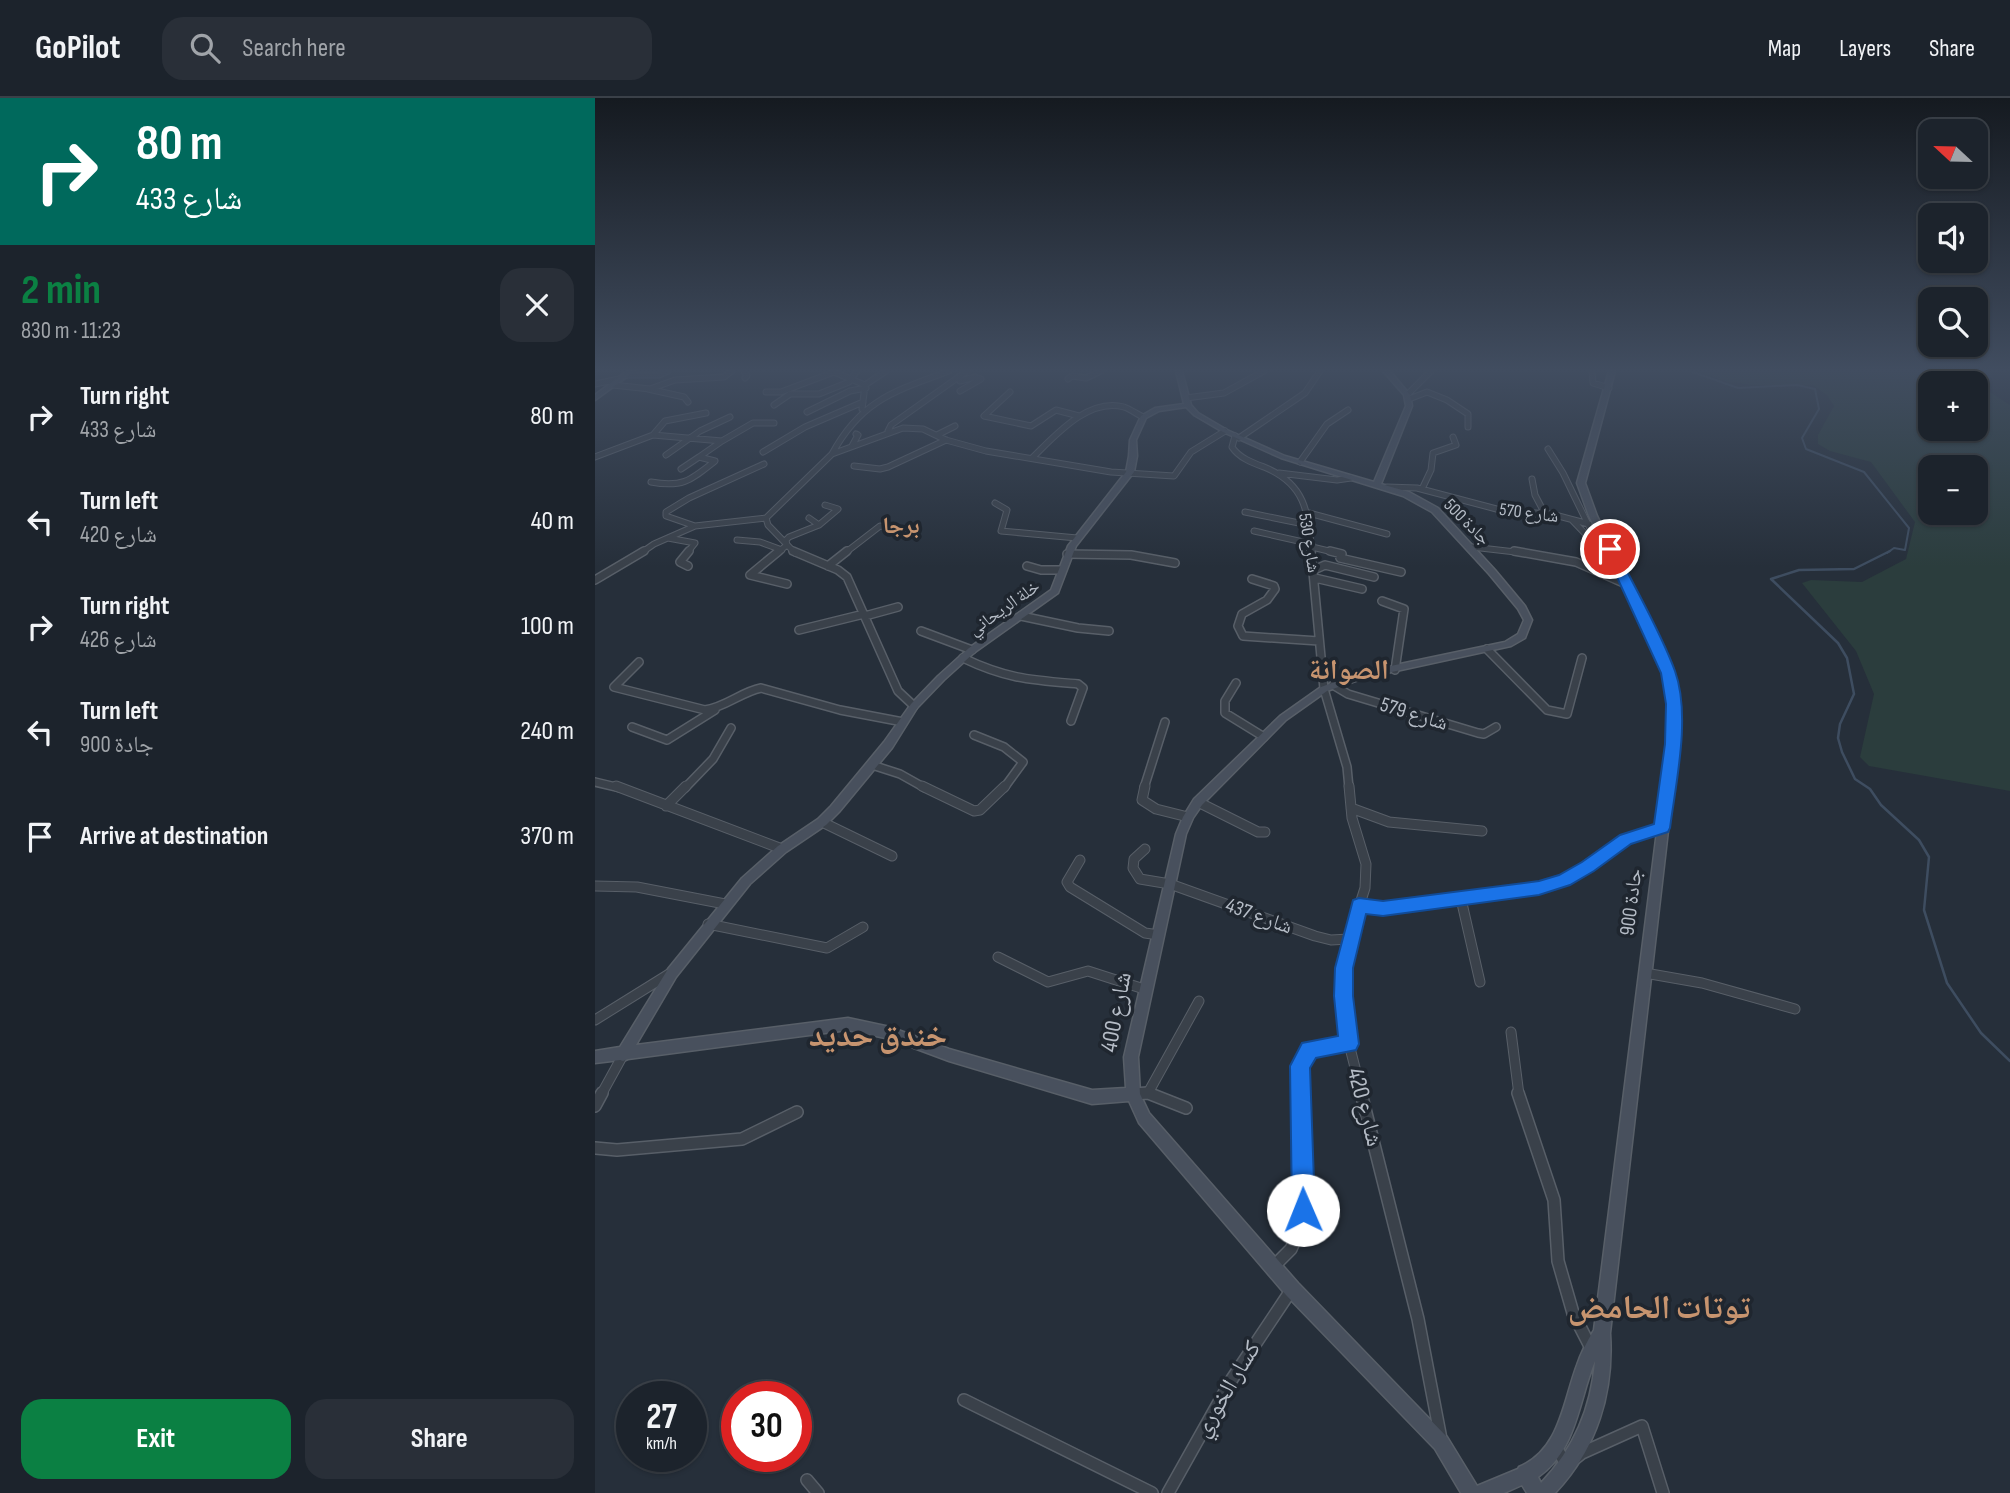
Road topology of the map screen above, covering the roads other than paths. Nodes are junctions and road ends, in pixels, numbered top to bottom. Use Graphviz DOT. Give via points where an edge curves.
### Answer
graph roads {
  1 [pos="650,436"];
  2 [pos="674,436"];
  3 [pos="730,436"];
  4 [pos="790,436"];
  5 [pos="842,436"];
  6 [pos="873,436"];
  7 [pos="938,436"];
  8 [pos="1056,436"];
  9 [pos="1135,436"];
  10 [pos="1217,436"];
  11 [pos="1319,436"];
  12 [pos="1398,436"];
  13 [pos="1595,436"];
  14 [pos="691,437"];
  15 [pos="1237,437"];
  16 [pos="1453,437"];
  17 [pos="722,441"];
  18 [pos="946,443"];
  19 [pos="1548,449"];
  20 [pos="763,452"];
  21 [pos="832,454"];
  22 [pos="666,455"];
  23 [pos="595,457"];
  24 [pos="699,457"];
  25 [pos="1031,458"];
  26 [pos="1300,462"];
  27 [pos="764,464"];
  28 [pos="854,466"];
  29 [pos="681,469"];
  30 [pos="1130,472"];
  31 [pos="1279,473"];
  32 [pos="1351,478"];
  33 [pos="1532,478"];
  34 [pos="651,482"];
  35 [pos="1377,484"];
  36 [pos="681,485"];
  37 [pos="1387,487"];
  38 [pos="1422,489"];
  39 [pos="701,496"];
  40 [pos="995,503"];
  41 [pos="825,505"];
  42 [pos="1245,512"];
  43 [pos="1305,512"];
  44 [pos="1583,513"];
  45 [pos="1545,514"];
  46 [pos="1566,517"];
  47 [pos="766,518"];
  48 [pos="809,518"];
  49 [pos="1589,524"];
  50 [pos="819,525"];
  51 [pos="1309,525"];
  52 [pos="695,526"];
  53 [pos="905,529"];
  54 [pos="1254,531"];
  55 [pos="1387,534"];
  56 [pos="664,538"];
  57 [pos="1077,538"];
  58 [pos="737,540"];
  59 [pos="1312,546"];
  60 [pos="784,547"];
  61 [pos="1472,547"];
  62 [pos="1600,551"];
  63 [pos="1067,554"];
  64 [pos="1175,563"];
  65 [pos="688,566"];
  66 [pos="828,566"];
  67 [pos="1027,566"];
  68 [pos="1062,570"];
  69 [pos="1401,572"];
  70 [pos="1621,572"];
  71 [pos="1314,574"];
  72 [pos="1374,577"];
  73 [pos="1252,579"];
  74 [pos="595,580"];
  75 [pos="787,584"];
  76 [pos="1627,585"];
  77 [pos="1362,589"];
  78 [pos="1382,601"];
  79 [pos="898,607"];
  80 [pos="865,615"];
  81 [pos="810,616"];
  82 [pos="1021,616"];
  83 [pos="815,625"];
  84 [pos="799,630"];
  85 [pos="921,631"];
  86 [pos="1109,631"];
  87 [pos="1319,641"];
  88 [pos="1487,649"];
  89 [pos="972,650"];
  90 [pos="963,658"];
  91 [pos="1582,658"];
  92 [pos="639,662"];
  93 [pos="1395,670"];
  94 [pos="1236,683"];
  95 [pos="1329,687"];
  96 [pos="718,708"];
  97 [pos="909,713"];
  98 [pos="1072,721"];
  99 [pos="1165,722"];
  100 [pos="632,727"];
  101 [pos="1496,727"];
  102 [pos="731,728"];
  103 [pos="974,735"];
  104 [pos="1264,737"];
  105 [pos="872,765"];
  106 [pos="595,782"];
  107 [pos="1198,802"];
  108 [pos="666,806"];
  109 [pos="1351,808"];
  110 [pos="1188,817"];
  111 [pos="822,822"];
  112 [pos="1662,828"];
  113 [pos="1482,831"];
  114 [pos="1265,832"];
  115 [pos="782,849"];
  116 [pos="1145,849"];
  117 [pos="892,856"];
  118 [pos="1080,860"];
  119 [pos="1170,884"];
  120 [pos="595,886"];
  121 [pos="1461,899"];
  122 [pos="725,904"];
  123 [pos="1359,905"];
  124 [pos="708,924"];
  125 [pos="863,927"];
  126 [pos="1159,935"];
  127 [pos="1349,939"];
  128 [pos="998,957"];
  129 [pos="672,973"];
  130 [pos="1646,973"];
  131 [pos="1480,982"];
  132 [pos="1144,989"];
  133 [pos="1199,1001"];
  134 [pos="1795,1009"];
  135 [pos="595,1020"];
  136 [pos="1511,1032"];
  137 [pos="1349,1044"];
  138 [pos="623,1055"];
  139 [pos="595,1057"];
  140 [pos="1140,1094"];
  141 [pos="595,1105"];
  142 [pos="1186,1108"];
  143 [pos="797,1112"];
  144 [pos="595,1148"];
  145 [pos="1273,1267"];
  146 [pos="1292,1289"];
  147 [pos="1597,1352"];
  148 [pos="964,1400"];
  149 [pos="1441,1443"];
  150 [pos="1555,1447"];
  151 [pos="1567,1465"];
  152 [pos="1525,1473"];
  153 [pos="807,1480"];
  154 [pos="818,1493"];
  155 [pos="1152,1493"];
  156 [pos="1168,1493"];
  157 [pos="1471,1493"];
  158 [pos="1482,1493"];
  159 [pos="1537,1493"];
  160 [pos="1543,1493"];
  161 [pos="1663,1493"];
  1 -- 23 [label="street"];
  2 -- 14 [label="street"];
  3 -- 17 [label="street"];
  4 -- 20 [label="street"];
  5 -- 21 [label="street"];
  6 -- 21 [label="street"];
  7 -- 18 [label="street"];
  8 -- 25 [label="street"];
  9 -- 30 [label="main road"];
  10 -- 30 [label="street" via="1191,452 1174,476"];
  11 -- 26 [label="street"];
  12 -- 35 [label="main road"];
  13 -- 70 [label="main road, جادة 900" via="1581,483"];
  14 -- 17 [label="street"];
  14 -- 22 [label="street"];
  15 -- 26 [label="main road, جادة 500"];
  15 -- 31 [label="street, شارع 530" via="1234,451"];
  16 -- 38 [label="street" via="1456,445 1433,453"];
  17 -- 24 [label="street"];
  18 -- 25 [label="street"];
  18 -- 28 [label="street" via="880,469"];
  19 -- 44 [label="street"];
  21 -- 47 [label="street"];
  24 -- 29 [label="street"];
  24 -- 36 [label="street" via="715,461"];
  25 -- 30 [label="street"];
  26 -- 32 [label="main road, جادة 500"];
  27 -- 39 [label="street"];
  30 -- 57 [label="main road, خلة الريحاني"];
  31 -- 32 [label="street"];
  31 -- 43 [label="street, شارع 530" via="1297,488"];
  32 -- 35 [label="main road, جادة 500"];
  33 -- 45 [label="street"];
  34 -- 36 [label="street" via="670,488"];
  35 -- 37 [label="main road, جادة 500"];
  36 -- 39 [label="street"];
  37 -- 38 [label="street, شارع 570"];
  37 -- 61 [label="main road, جادة 500" via="1435,510"];
  38 -- 45 [label="street, شارع 570" via="1504,512"];
  39 -- 52 [label="street" via="666,512 666,516"];
  40 -- 57 [label="street" via="1007,510 1002,531"];
  41 -- 50 [label="street" via="838,509"];
  42 -- 51 [label="street"];
  43 -- 51 [label="street, شارع 530"];
  43 -- 55 [label="street"];
  44 -- 46 [label="street" via="1578,518"];
  44 -- 49 [label="street"];
  45 -- 46 [label="street, شارع 570"];
  46 -- 49 [label="street, شارع 570"];
  46 -- 62 [label="street"];
  47 -- 52 [label="street"];
  47 -- 60 [label="street"];
  48 -- 50 [label="street"];
  49 -- 62 [label="street"];
  50 -- 60 [label="street" via="789,537"];
  51 -- 59 [label="street, شارع 530"];
  52 -- 56 [label="street"];
  53 -- 66 [label="street" via="880,526"];
  54 -- 59 [label="street"];
  56 -- 65 [label="street" via="695,543 680,562"];
  56 -- 74 [label="street"];
  57 -- 63 [label="main road, خلة الريحاني"];
  58 -- 60 [label="street"];
  59 -- 69 [label="street"];
  59 -- 71 [label="street, شارع 530"];
  60 -- 66 [label="street"];
  60 -- 75 [label="street" via="750,576"];
  61 -- 76 [label="street" via="1576,562"];
  61 -- 88 [label="main road, جادة 500" via="1528,620 1522,636"];
  62 -- 70 [label="street"];
  63 -- 64 [label="street" via="1131,555"];
  63 -- 68 [label="main road, خلة الريحاني"];
  66 -- 80 [label="street" via="847,577"];
  67 -- 68 [label="street"];
  68 -- 82 [label="main road, خلة الريحاني" via="1055,591"];
  70 -- 76 [label="main road, جادة 900"];
  71 -- 72 [label="street" via="1325,565"];
  71 -- 77 [label="street"];
  71 -- 87 [label="street, شارع 530"];
  73 -- 87 [label="street" via="1275,589 1256,609 1242,614 1238,626 1243,636"];
  76 -- 112 [label="main road, جادة 900" via="1668,673 1673,704 1673,744"];
  78 -- 93 [label="street" via="1404,609"];
  79 -- 80 [label="street"];
  80 -- 83 [label="street"];
  80 -- 97 [label="street"];
  81 -- 83 [label="street"];
  82 -- 86 [label="street"];
  82 -- 89 [label="main road, خلة الريحاني"];
  83 -- 84 [label="street"];
  85 -- 89 [label="street"];
  87 -- 95 [label="street, شارع 530"];
  88 -- 91 [label="street" via="1547,710 1567,714"];
  88 -- 93 [label="main road, شارع 400"];
  89 -- 90 [label="main road, خلة الريحاني"];
  90 -- 97 [label="main road, خلة الريحاني"];
  90 -- 98 [label="street" via="1014,678 1078,684 1083,688"];
  92 -- 96 [label="street" via="614,687 695,709"];
  93 -- 95 [label="main road, شارع 400"];
  94 -- 104 [label="street" via="1225,699 1225,713"];
  95 -- 101 [label="street, شارع 579" via="1478,733"];
  95 -- 104 [label="main road, شارع 400" via="1299,704"];
  95 -- 109 [label="street, شارع 420"];
  96 -- 97 [label="street" via="761,688 840,710"];
  96 -- 100 [label="street" via="667,740"];
  97 -- 105 [label="main road, خلة الريحاني"];
  99 -- 110 [label="street" via="1142,800 1156,809"];
  102 -- 108 [label="street" via="719,751"];
  103 -- 105 [label="street" via="1005,747 1023,762 1012,780 980,810 968,810 900,774"];
  104 -- 107 [label="main road, شارع 400"];
  105 -- 111 [label="main road, خلة الريحاني"];
  106 -- 108 [label="street"];
  107 -- 110 [label="main road, شارع 400"];
  107 -- 114 [label="street"];
  108 -- 115 [label="street"];
  109 -- 113 [label="street" via="1389,822"];
  109 -- 123 [label="street, شارع 420" via="1366,864"];
  110 -- 119 [label="main road, شارع 400"];
  111 -- 115 [label="main road, خلة الريحاني"];
  111 -- 117 [label="street"];
  112 -- 121 [label="street" via="1626,839 1564,880 1526,891"];
  112 -- 130 [label="main road, جادة 900"];
  115 -- 122 [label="main road, خلة الريحاني"];
  116 -- 119 [label="street, شارع 437" via="1134,859 1133,869 1140,879"];
  118 -- 126 [label="street" via="1067,881 1070,887 1145,933"];
  119 -- 126 [label="main road, شارع 400"];
  119 -- 127 [label="street, شارع 437" via="1296,930 1331,940"];
  120 -- 122 [label="street" via="637,887"];
  121 -- 123 [label="street" via="1383,908"];
  121 -- 131 [label="street"];
  122 -- 124 [label="main road, خلة الريحاني"];
  123 -- 127 [label="street, شارع 420"];
  124 -- 125 [label="street" via="827,948"];
  124 -- 129 [label="main road, خلة الريحاني"];
  126 -- 132 [label="main road, شارع 400"];
  127 -- 137 [label="street, شارع 420" via="1343,984"];
  128 -- 132 [label="street" via="1048,982 1088,971"];
  129 -- 135 [label="street"];
  129 -- 138 [label="main road, خلة الريحاني"];
  130 -- 134 [label="street" via="1719,986"];
  130 -- 147 [label="main road, جادة 900"];
  132 -- 140 [label="main road, شارع 400" via="1131,1057"];
  133 -- 140 [label="street"];
  136 -- 147 [label="street" via="1517,1089 1554,1200 1557,1261 1573,1313"];
  137 -- 145 [label="street" via="1310,1050 1302,1061 1302,1224 1291,1250"];
  137 -- 149 [label="street, شارع 420" via="1418,1318"];
  138 -- 139 [label="main road"];
  138 -- 140 [label="main road" via="848,1024 1093,1097"];
  138 -- 141 [label="street"];
  140 -- 142 [label="street"];
  140 -- 145 [label="main road, شارع 400" via="1144,1118"];
  143 -- 144 [label="street" via="742,1139"];
  145 -- 146 [label="main road, شارع 400"];
  146 -- 149 [label="main road, شارع 400"];
  146 -- 156 [label="street, كسار الخوري" via="1231,1379"];
  147 -- 150 [label="main road, جادة 900"];
  147 -- 151 [label="main road, جادة 900" via="1589,1429"];
  148 -- 155 [label="street"];
  149 -- 157 [label="main road, شارع 400"];
  150 -- 151 [label="street"];
  150 -- 152 [label="main road, جادة 900"];
  151 -- 160 [label="main road, جادة 900"];
  151 -- 161 [label="street" via="1582,1453 1642,1426"];
  152 -- 158 [label="main road, جادة 900"];
  152 -- 159 [label="main road"];
  153 -- 154 [label="street"];
}
